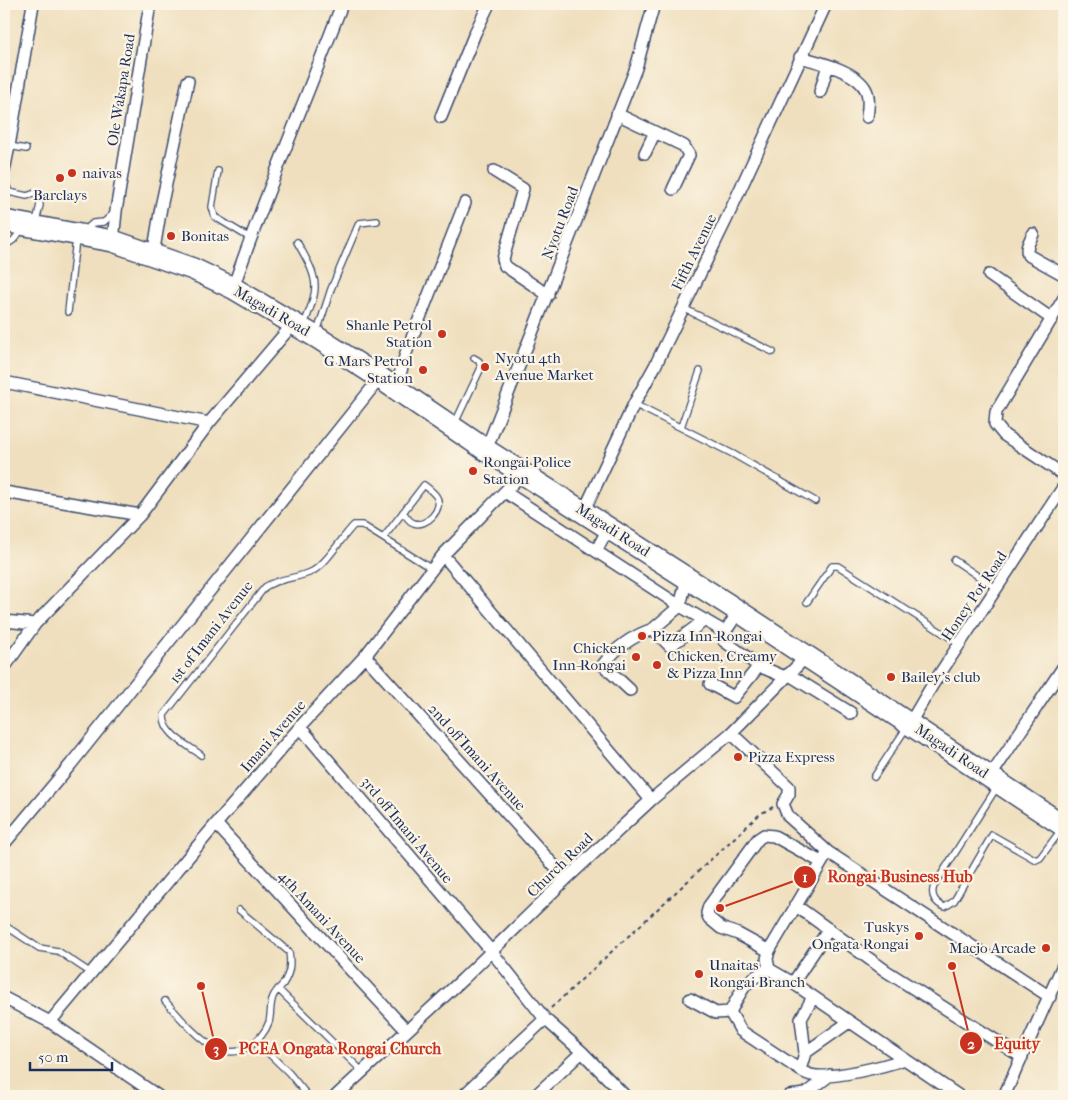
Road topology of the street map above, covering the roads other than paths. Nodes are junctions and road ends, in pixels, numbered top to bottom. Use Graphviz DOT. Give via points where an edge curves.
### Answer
graph roads {
  1 [pos="33,4"];
  2 [pos="150,4"];
  3 [pos="342,4"];
  4 [pos="490,4"];
  5 [pos="654,4"];
  6 [pos="826,4"];
  7 [pos="800,57"];
  8 [pos="828,66"];
  9 [pos="188,81"];
  10 [pos="820,92"];
  11 [pos="617,114"];
  12 [pos="442,117"];
  13 [pos="867,117"];
  14 [pos="654,132"];
  15 [pos="9,146"];
  16 [pos="26,149"];
  17 [pos="645,153"];
  18 [pos="4,171"];
  19 [pos="218,171"];
  20 [pos="494,171"];
  21 [pos="4,178"];
  22 [pos="673,190"];
  23 [pos="465,203"];
  24 [pos="116,211"];
  25 [pos="377,221"];
  26 [pos="21,224"];
  27 [pos="1033,234"];
  28 [pos="79,235"];
  29 [pos="250,238"];
  30 [pos="113,242"];
  31 [pos="297,242"];
  32 [pos="4,245"];
  33 [pos="153,255"];
  34 [pos="1064,275"];
  35 [pos="989,276"];
  36 [pos="233,288"];
  37 [pos="548,295"];
  38 [pos="1064,298"];
  39 [pos="683,308"];
  40 [pos="68,312"];
  41 [pos="1052,319"];
  42 [pos="304,330"];
  43 [pos="773,352"];
  44 [pos="474,358"];
  45 [pos="700,371"];
  46 [pos="4,382"];
  47 [pos="388,383"];
  48 [pos="634,404"];
  49 [pos="209,423"];
  50 [pos="453,427"];
  51 [pos="681,427"];
  52 [pos="486,450"];
  53 [pos="523,473"];
  54 [pos="1064,475"];
  55 [pos="1064,486"];
  56 [pos="4,492"];
  57 [pos="505,492"];
  58 [pos="815,501"];
  59 [pos="584,511"];
  60 [pos="403,512"];
  61 [pos="140,514"];
  62 [pos="609,527"];
  63 [pos="384,538"];
  64 [pos="596,551"];
  65 [pos="443,555"];
  66 [pos="954,560"];
  67 [pos="432,569"];
  68 [pos="687,578"];
  69 [pos="997,589"];
  70 [pos="807,602"];
  71 [pos="680,606"];
  72 [pos="739,611"];
  73 [pos="705,620"];
  74 [pos="4,621"];
  75 [pos="34,624"];
  76 [pos="653,628"];
  77 [pos="724,632"];
  78 [pos="960,644"];
  79 [pos="366,656"];
  80 [pos="807,656"];
  81 [pos="760,666"];
  82 [pos="1064,666"];
  83 [pos="4,668"];
  84 [pos="787,675"];
  85 [pos="710,684"];
  86 [pos="630,690"];
  87 [pos="851,713"];
  88 [pos="910,723"];
  89 [pos="300,727"];
  90 [pos="731,733"];
  91 [pos="201,755"];
  92 [pos="874,777"];
  93 [pos="995,780"];
  94 [pos="651,800"];
  95 [pos="216,824"];
  96 [pos="1064,826"];
  97 [pos="4,844"];
  98 [pos="828,852"];
  99 [pos="821,862"];
  100 [pos="566,879"];
  101 [pos="795,905"];
  102 [pos="239,910"];
  103 [pos="4,925"];
  104 [pos="829,929"];
  105 [pos="769,951"];
  106 [pos="492,952"];
  107 [pos="1064,963"];
  108 [pos="768,969"];
  109 [pos="91,973"];
  110 [pos="793,983"];
  111 [pos="278,989"];
  112 [pos="1050,996"];
  113 [pos="813,997"];
  114 [pos="4,998"];
  115 [pos="690,999"];
  116 [pos="165,1000"];
  117 [pos="730,1012"];
  118 [pos="544,1017"];
  119 [pos="50,1022"];
  120 [pos="849,1022"];
  121 [pos="406,1030"];
  122 [pos="257,1042"];
  123 [pos="582,1052"];
  124 [pos="805,1053"];
  125 [pos="1022,1057"];
  126 [pos="905,1059"];
  127 [pos="800,1070"];
  128 [pos="362,1071"];
  129 [pos="830,1075"];
  130 [pos="158,1096"];
  131 [pos="308,1096"];
  132 [pos="336,1096"];
  133 [pos="463,1096"];
  134 [pos="535,1096"];
  135 [pos="626,1096"];
  136 [pos="789,1096"];
  137 [pos="959,1096"];
  138 [pos="1004,1096"];
  1 -- 15 [label="street"];
  2 -- 24 [label="street, Ole Wakapa Road"];
  3 -- 29 [label="street"];
  4 -- 12 [label="street" via="475,32"];
  5 -- 11 [label="street, Nyotu Road" via="636,68"];
  6 -- 7 [label="street, Fifth Avenue"];
  7 -- 8 [label="street"];
  7 -- 39 [label="street, Fifth Avenue"];
  8 -- 10 [label="street"];
  8 -- 13 [label="street" via="840,69 863,84 868,98"];
  9 -- 33 [label="street"];
  11 -- 14 [label="street"];
  11 -- 37 [label="street, Nyotu Road"];
  14 -- 17 [label="street"];
  14 -- 22 [label="street" via="684,146 688,152"];
  15 -- 16 [label="lane"];
  15 -- 18 [label="street"];
  19 -- 29 [label="lane" via="212,207 215,217"];
  20 -- 37 [label="street" via="523,189 503,259 505,266"];
  21 -- 26 [label="lane" via="9,192 27,196 38,192 40,204"];
  23 -- 47 [label="street" via="406,353"];
  24 -- 28 [label="lane" via="104,222 93,223"];
  24 -- 30 [label="street, Ole Wakapa Road"];
  25 -- 42 [label="lane" via="359,223 331,290"];
  26 -- 28 [label="highway, Magadi Road"];
  26 -- 32 [label="lane" via="18,235"];
  27 -- 34 [label="street" via="1027,245 1028,255"];
  28 -- 30 [label="highway, Magadi Road"];
  28 -- 40 [label="lane"];
  29 -- 36 [label="street"];
  30 -- 33 [label="highway, Magadi Road"];
  31 -- 42 [label="lane" via="313,274 315,286"];
  33 -- 36 [label="highway, Magadi Road"];
  35 -- 41 [label="street"];
  36 -- 42 [label="highway, Magadi Road"];
  37 -- 52 [label="street, Nyotu Road"];
  38 -- 41 [label="street"];
  39 -- 43 [label="lane"];
  39 -- 48 [label="street, Fifth Avenue"];
  41 -- 54 [label="street" via="996,412 995,424 1004,435"];
  42 -- 47 [label="highway, Magadi Road"];
  42 -- 49 [label="street"];
  44 -- 50 [label="lane" via="481,368"];
  45 -- 51 [label="lane"];
  46 -- 49 [label="street"];
  47 -- 50 [label="highway, Magadi Road"];
  47 -- 97 [label="street"];
  48 -- 51 [label="lane"];
  48 -- 59 [label="street, Fifth Avenue"];
  49 -- 61 [label="street"];
  50 -- 52 [label="highway, Magadi Road"];
  51 -- 58 [label="lane"];
  52 -- 53 [label="highway, Magadi Road"];
  53 -- 57 [label="street, Imani Avenue"];
  53 -- 59 [label="highway, Magadi Road"];
  55 -- 69 [label="street, Honey Pot Road"];
  56 -- 61 [label="street"];
  57 -- 64 [label="street"];
  57 -- 65 [label="street, Imani Avenue"];
  59 -- 62 [label="highway, Magadi Road"];
  60 -- 60 [label="lane" via="424,485 436,496 437,508 424,523 411,523"];
  60 -- 63 [label="lane"];
  61 -- 75 [label="street"];
  62 -- 64 [label="street"];
  62 -- 68 [label="highway, Magadi Road"];
  63 -- 67 [label="lane, 1st of Imani Avenue"];
  63 -- 91 [label="lane, 1st of Imani Avenue" via="362,525 354,525 312,572 265,587 164,716 170,733"];
  64 -- 71 [label="street"];
  65 -- 67 [label="street, Imani Avenue"];
  65 -- 94 [label="street"];
  66 -- 69 [label="lane"];
  67 -- 79 [label="street, Imani Avenue"];
  68 -- 71 [label="street"];
  68 -- 72 [label="highway, Magadi Road"];
  69 -- 78 [label="street, Honey Pot Road"];
  70 -- 78 [label="lane" via="832,566 838,566"];
  71 -- 73 [label="street"];
  71 -- 76 [label="street"];
  72 -- 77 [label="street"];
  72 -- 80 [label="highway, Magadi Road"];
  73 -- 76 [label="street" via="670,646"];
  73 -- 77 [label="street"];
  74 -- 75 [label="street"];
  75 -- 83 [label="street"];
  76 -- 86 [label="street" via="636,635 610,654 603,665"];
  77 -- 81 [label="street" via="724,641"];
  78 -- 88 [label="street, Honey Pot Road"];
  79 -- 89 [label="street, Imani Avenue"];
  79 -- 100 [label="street, 2nd off Imani Avenue"];
  80 -- 84 [label="street, Church Road"];
  80 -- 88 [label="highway, Magadi Road"];
  81 -- 84 [label="street"];
  81 -- 85 [label="street" via="734,697"];
  82 -- 93 [label="street"];
  84 -- 87 [label="street"];
  84 -- 90 [label="street, Church Road"];
  88 -- 92 [label="lane"];
  88 -- 93 [label="highway, Magadi Road"];
  89 -- 95 [label="street, Imani Avenue"];
  89 -- 106 [label="street, 3rd off Imani Avenue"];
  90 -- 94 [label="street, Church Road"];
  90 -- 98 [label="street" via="789,787 783,804 788,816"];
  93 -- 96 [label="highway, Magadi Road"];
  93 -- 96 [label="lane" via="934,886 933,896 940,906 945,907 954,901 992,835 1036,860"];
  94 -- 100 [label="street, Church Road"];
  95 -- 109 [label="street, Imani Avenue"];
  95 -- 121 [label="street, 4th Amani Avenue"];
  98 -- 99 [label="street"];
  98 -- 112 [label="street"];
  99 -- 101 [label="street"];
  99 -- 105 [label="street" via="774,836 764,835 709,906 707,913 714,924"];
  100 -- 106 [label="street, Church Road"];
  101 -- 104 [label="street"];
  101 -- 105 [label="street"];
  102 -- 111 [label="lane" via="289,952 291,966"];
  103 -- 109 [label="lane" via="38,948 58,951"];
  104 -- 110 [label="street"];
  104 -- 125 [label="street" via="886,971"];
  105 -- 108 [label="street" via="766,959"];
  106 -- 118 [label="street, 3rd off Imani Avenue"];
  106 -- 121 [label="street, Church Road"];
  107 -- 112 [label="street"];
  108 -- 110 [label="street"];
  108 -- 117 [label="street" via="746,983"];
  109 -- 119 [label="street, Imani Avenue"];
  110 -- 113 [label="street"];
  111 -- 122 [label="lane" via="271,1001 268,1024"];
  111 -- 128 [label="lane"];
  112 -- 125 [label="street"];
  113 -- 120 [label="street"];
  113 -- 124 [label="street" via="801,1019"];
  114 -- 119 [label="street"];
  115 -- 117 [label="street" via="716,1013"];
  116 -- 122 [label="lane" via="204,1041 223,1051 231,1053"];
  117 -- 127 [label="street" via="741,1031"];
  118 -- 123 [label="street, 3rd off Imani Avenue"];
  118 -- 133 [label="street"];
  119 -- 130 [label="street"];
  120 -- 124 [label="street"];
  120 -- 126 [label="street"];
  121 -- 128 [label="street, Church Road"];
  122 -- 131 [label="lane"];
  123 -- 134 [label="street"];
  123 -- 135 [label="street, 3rd off Imani Avenue"];
  124 -- 127 [label="street"];
  125 -- 138 [label="street"];
  126 -- 129 [label="street" via="882,1067"];
  126 -- 137 [label="street"];
  127 -- 129 [label="street" via="810,1075"];
  128 -- 132 [label="street, Church Road"];
  129 -- 136 [label="street" via="805,1094"];
}
